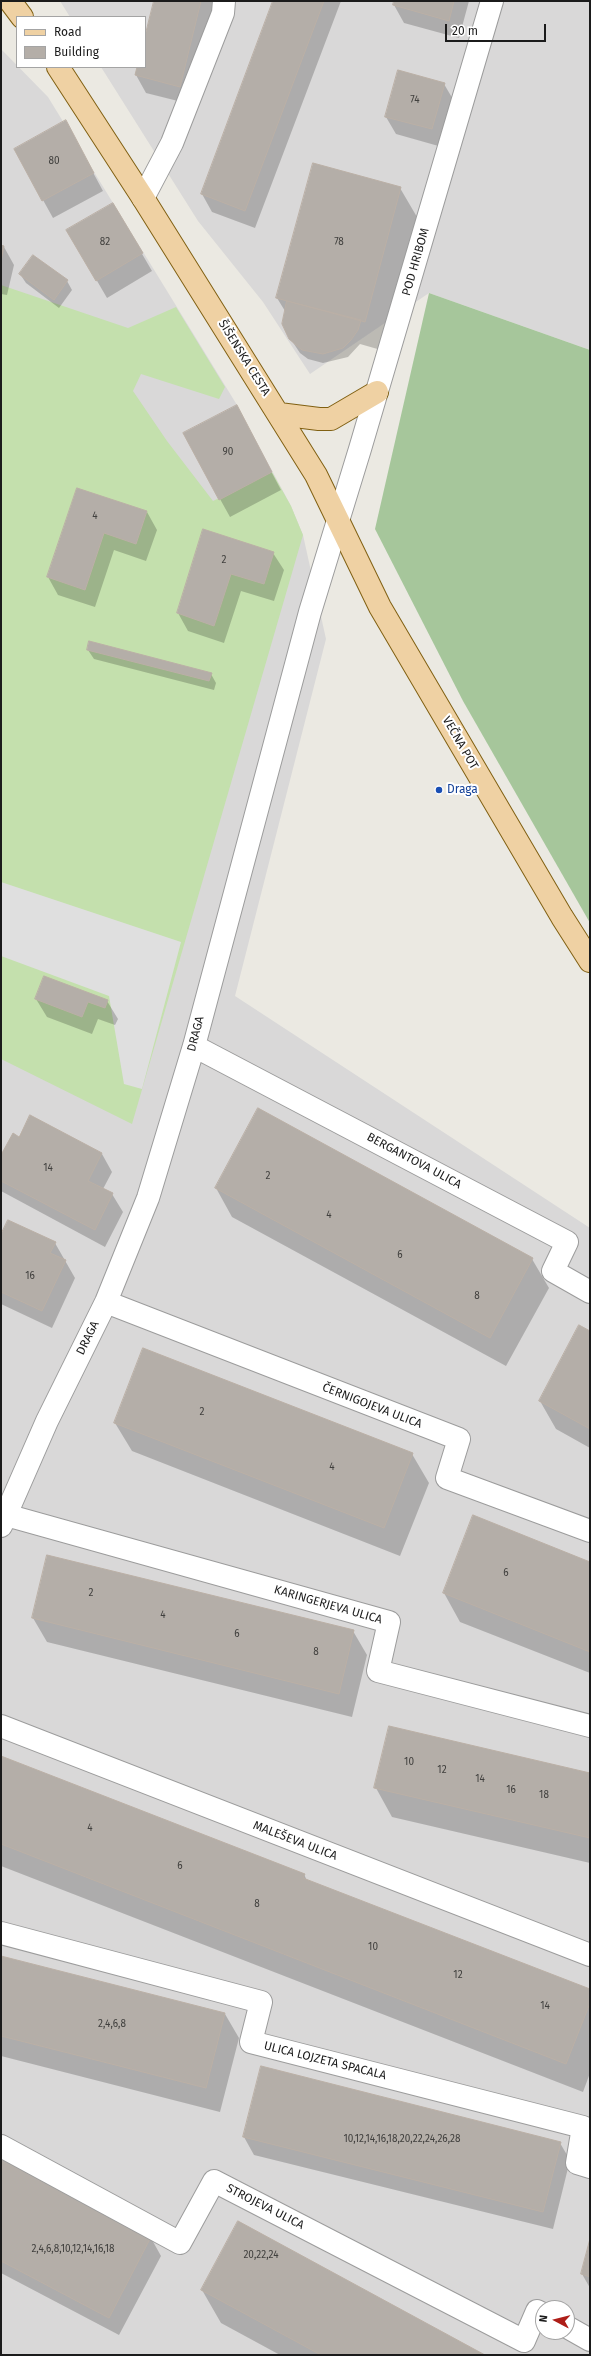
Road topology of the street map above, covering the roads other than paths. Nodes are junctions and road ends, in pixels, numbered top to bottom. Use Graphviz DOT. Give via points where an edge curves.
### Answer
graph roads {
  1 [pos="10,1"];
  2 [pos="224,1"];
  3 [pos="492,1"];
  4 [pos="21,16"];
  5 [pos="59,68"];
  6 [pos="143,198"];
  7 [pos="377,392"];
  8 [pos="279,414"];
  9 [pos="338,522"];
  10 [pos="590,961"];
  11 [pos="194,1046"];
  12 [pos="590,1292"];
  13 [pos="106,1302"];
  14 [pos="3,1520"];
  15 [pos="590,1531"];
  16 [pos="1,1726"];
  17 [pos="590,1726"];
  18 [pos="1,1933"];
  19 [pos="590,1955"];
  20 [pos="1,2146"];
  21 [pos="590,2166"];
  22 [pos="535,2316"];
  23 [pos="575,2332"];
  24 [pos="590,2340"];
  1 -- 4 [label="main road"];
  2 -- 6 [label="street" via="222,13 172,143"];
  3 -- 7 [label="street, POD HRIBOM"];
  5 -- 6 [label="main road, ŠIŠENSKA CESTA"];
  6 -- 8 [label="main road, ŠIŠENSKA CESTA"];
  7 -- 8 [label="main road" via="330,419 318,420"];
  7 -- 9 [label="street, POD HRIBOM"];
  8 -- 9 [label="main road, ŠIŠENSKA CESTA" via="316,475"];
  9 -- 10 [label="main road, VEČNA POT" via="380,607"];
  9 -- 11 [label="street, DRAGA" via="310,612"];
  11 -- 12 [label="street, BERGANTOVA ULICA" via="567,1242 553,1271"];
  11 -- 13 [label="street, DRAGA" via="148,1198"];
  13 -- 14 [label="street, DRAGA" via="47,1422"];
  13 -- 15 [label="street, ČERNIGOJEVA ULICA" via="459,1439 447,1478"];
  14 -- 17 [label="street, KARINGERJEVA ULICA" via="389,1622 378,1671"];
  16 -- 19 [label="street, MALEŠEVA ULICA"];
  18 -- 21 [label="street, ULICA LOJZETA SPACALA" via="261,2002 250,2042 583,2128 577,2163"];
  20 -- 22 [label="street, STROJEVA ULICA" via="180,2243 214,2180 524,2341"];
  23 -- 24 [label="street"];
}
